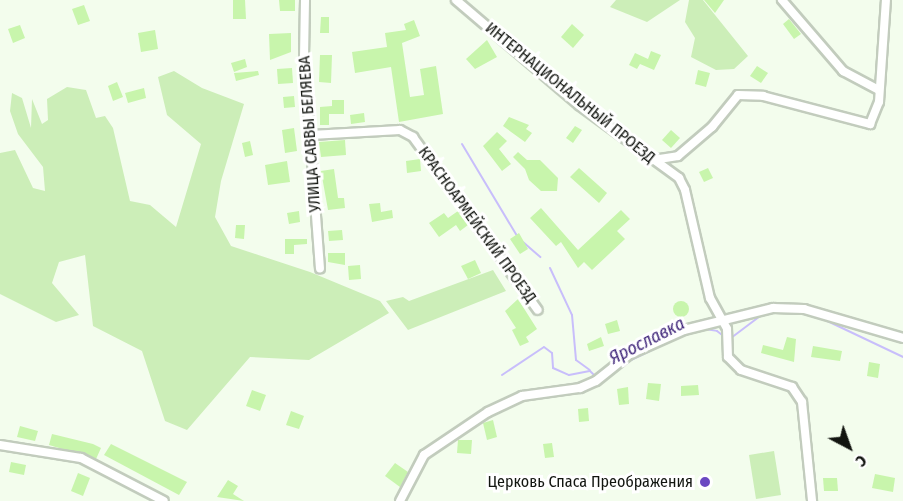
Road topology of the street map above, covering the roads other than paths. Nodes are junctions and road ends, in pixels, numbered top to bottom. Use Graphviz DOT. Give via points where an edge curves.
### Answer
graph roads {
  1 [pos="305,0"];
  2 [pos="456,0"];
  3 [pos="782,0"];
  4 [pos="886,0"];
  5 [pos="879,90"];
  6 [pos="310,135"];
  7 [pos="652,160"];
  8 [pos="320,268"];
  9 [pos="538,310"];
  10 [pos="724,322"];
  11 [pos="903,338"];
  12 [pos="0,446"];
  13 [pos="164,501"];
  14 [pos="400,501"];
  15 [pos="812,501"];
  1 -- 6 [label="street, УЛИЦА САВВЫ БЕЛЯЕВА" via="304,56"];
  2 -- 7 [label="street, ИНТЕРНАЦИОНАЛЬНЫЙ ПРОЕЗД" via="579,105"];
  3 -- 5 [label="street" via="843,71"];
  4 -- 5 [label="street"];
  5 -- 7 [label="street" via="876,116 870,124 763,96 738,95 712,127 678,156"];
  6 -- 8 [label="street, УЛИЦА САВВЫ БЕЛЯЕВА"];
  6 -- 9 [label="street, КРАСНОАРМЕЙСКИЙ ПРОЕЗД" via="400,130 413,137"];
  7 -- 10 [label="street, ИНТЕРНАЦИОНАЛЬНЫЙ ПРОЕЗД" via="679,178 685,190 710,298"];
  10 -- 11 [label="street" via="773,308 804,309"];
  10 -- 14 [label="street" via="684,330 630,354 596,381 580,388 522,396 488,412 424,455"];
  10 -- 15 [label="street, ИНТЕРНАЦИОНАЛЬНЫЙ ПРОЕЗД" via="728,357 741,370 792,387 802,402"];
  12 -- 13 [label="street" via="81,458"];
}
